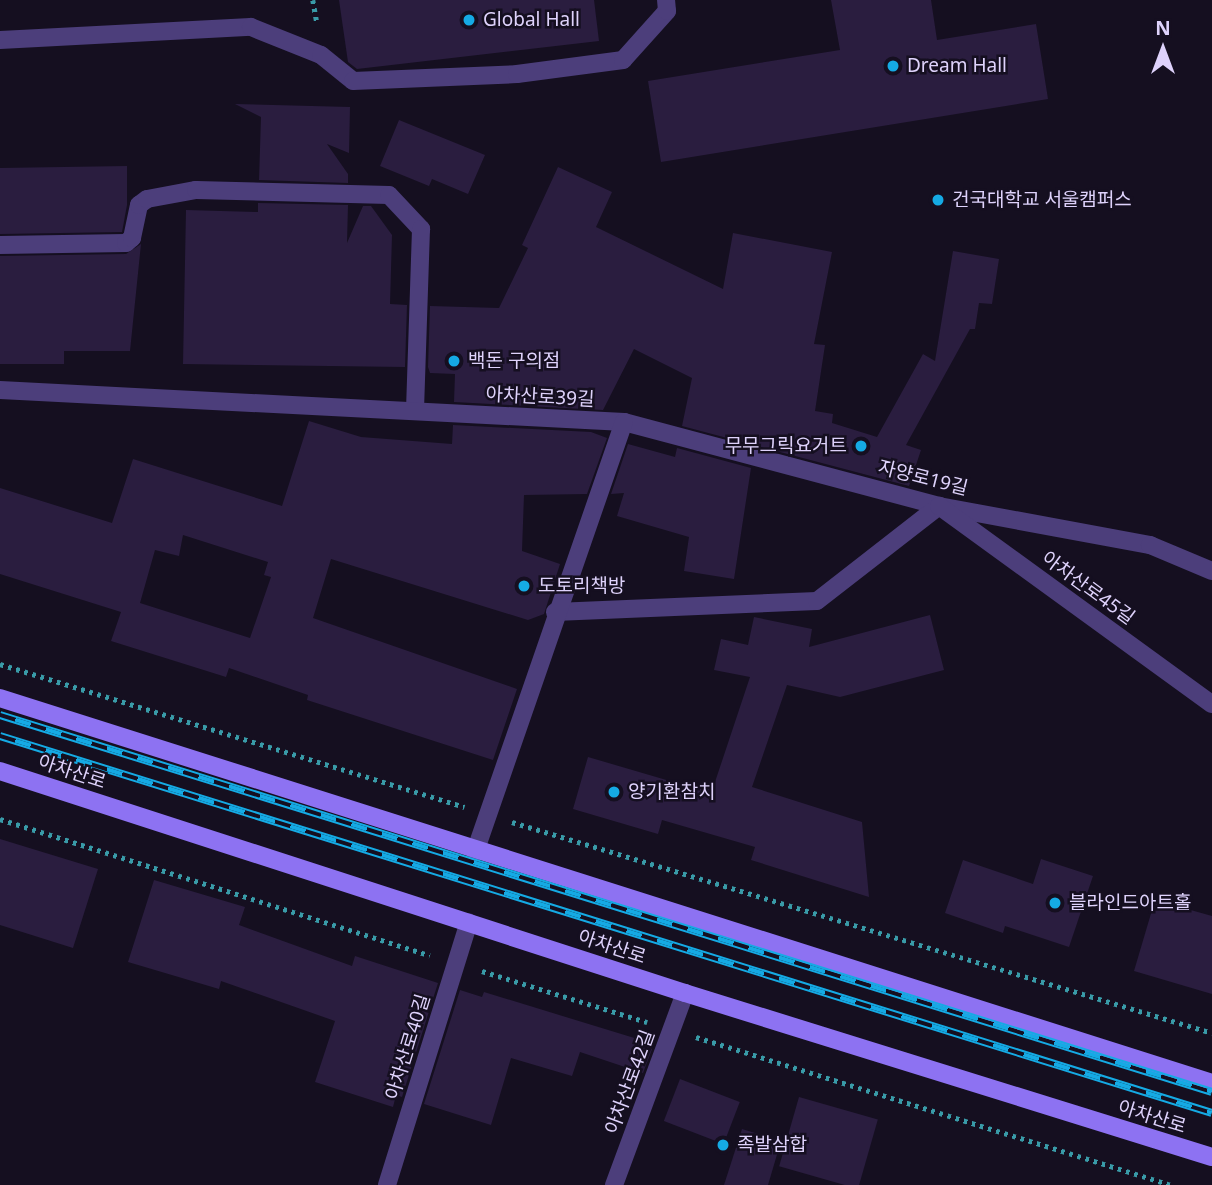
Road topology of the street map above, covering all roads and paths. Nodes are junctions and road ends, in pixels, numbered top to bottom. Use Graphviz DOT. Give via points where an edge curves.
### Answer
graph roads {
  1 [pos="666,0"];
  2 [pos="0,40"];
  3 [pos="0,245"];
  4 [pos="0,390"];
  5 [pos="415,411"];
  6 [pos="624,422"];
  7 [pos="939,506"];
  8 [pos="1212,571"];
  9 [pos="555,612"];
  10 [pos="0,664"];
  11 [pos="0,698"];
  12 [pos="1212,704"];
  13 [pos="0,771"];
  14 [pos="488,815"];
  15 [pos="0,819"];
  16 [pos="475,852"];
  17 [pos="469,922"];
  18 [pos="456,963"];
  19 [pos="685,993"];
  20 [pos="671,1030"];
  21 [pos="1212,1033"];
  22 [pos="1212,1083"];
  23 [pos="1212,1157"];
  24 [pos="387,1185"];
  25 [pos="614,1185"];
  26 [pos="1171,1185"];
  1 -- 2 [label="street" via="667,11 623,60 517,74 353,81 321,55 251,27"];
  3 -- 5 [label="street" via="126,243 132,238 139,205 147,199 196,190 389,195 421,229"];
  4 -- 5 [label="street, 아차산로39길"];
  5 -- 6 [label="street, 아차산로39길"];
  6 -- 7 [label="street, 자양로19길"];
  6 -- 9 [label="street"];
  7 -- 8 [label="street, 자양로19길" via="1150,545"];
  7 -- 9 [label="street" via="817,601"];
  7 -- 12 [label="street, 아차산로45길"];
  9 -- 14 [label="street"];
  10 -- 14 [label="path"];
  11 -- 16 [label="main road"];
  13 -- 17 [label="main road, 아차산로"];
  14 -- 16 [label="street"];
  14 -- 21 [label="path"];
  15 -- 18 [label="path"];
  16 -- 22 [label="main road"];
  17 -- 18 [label="street, 아차산로40길"];
  17 -- 19 [label="main road, 아차산로"];
  18 -- 20 [label="path"];
  18 -- 24 [label="street, 아차산로40길"];
  19 -- 20 [label="street, 아차산로42길"];
  19 -- 23 [label="main road, 아차산로"];
  20 -- 25 [label="street, 아차산로42길"];
  20 -- 26 [label="path"];
}
